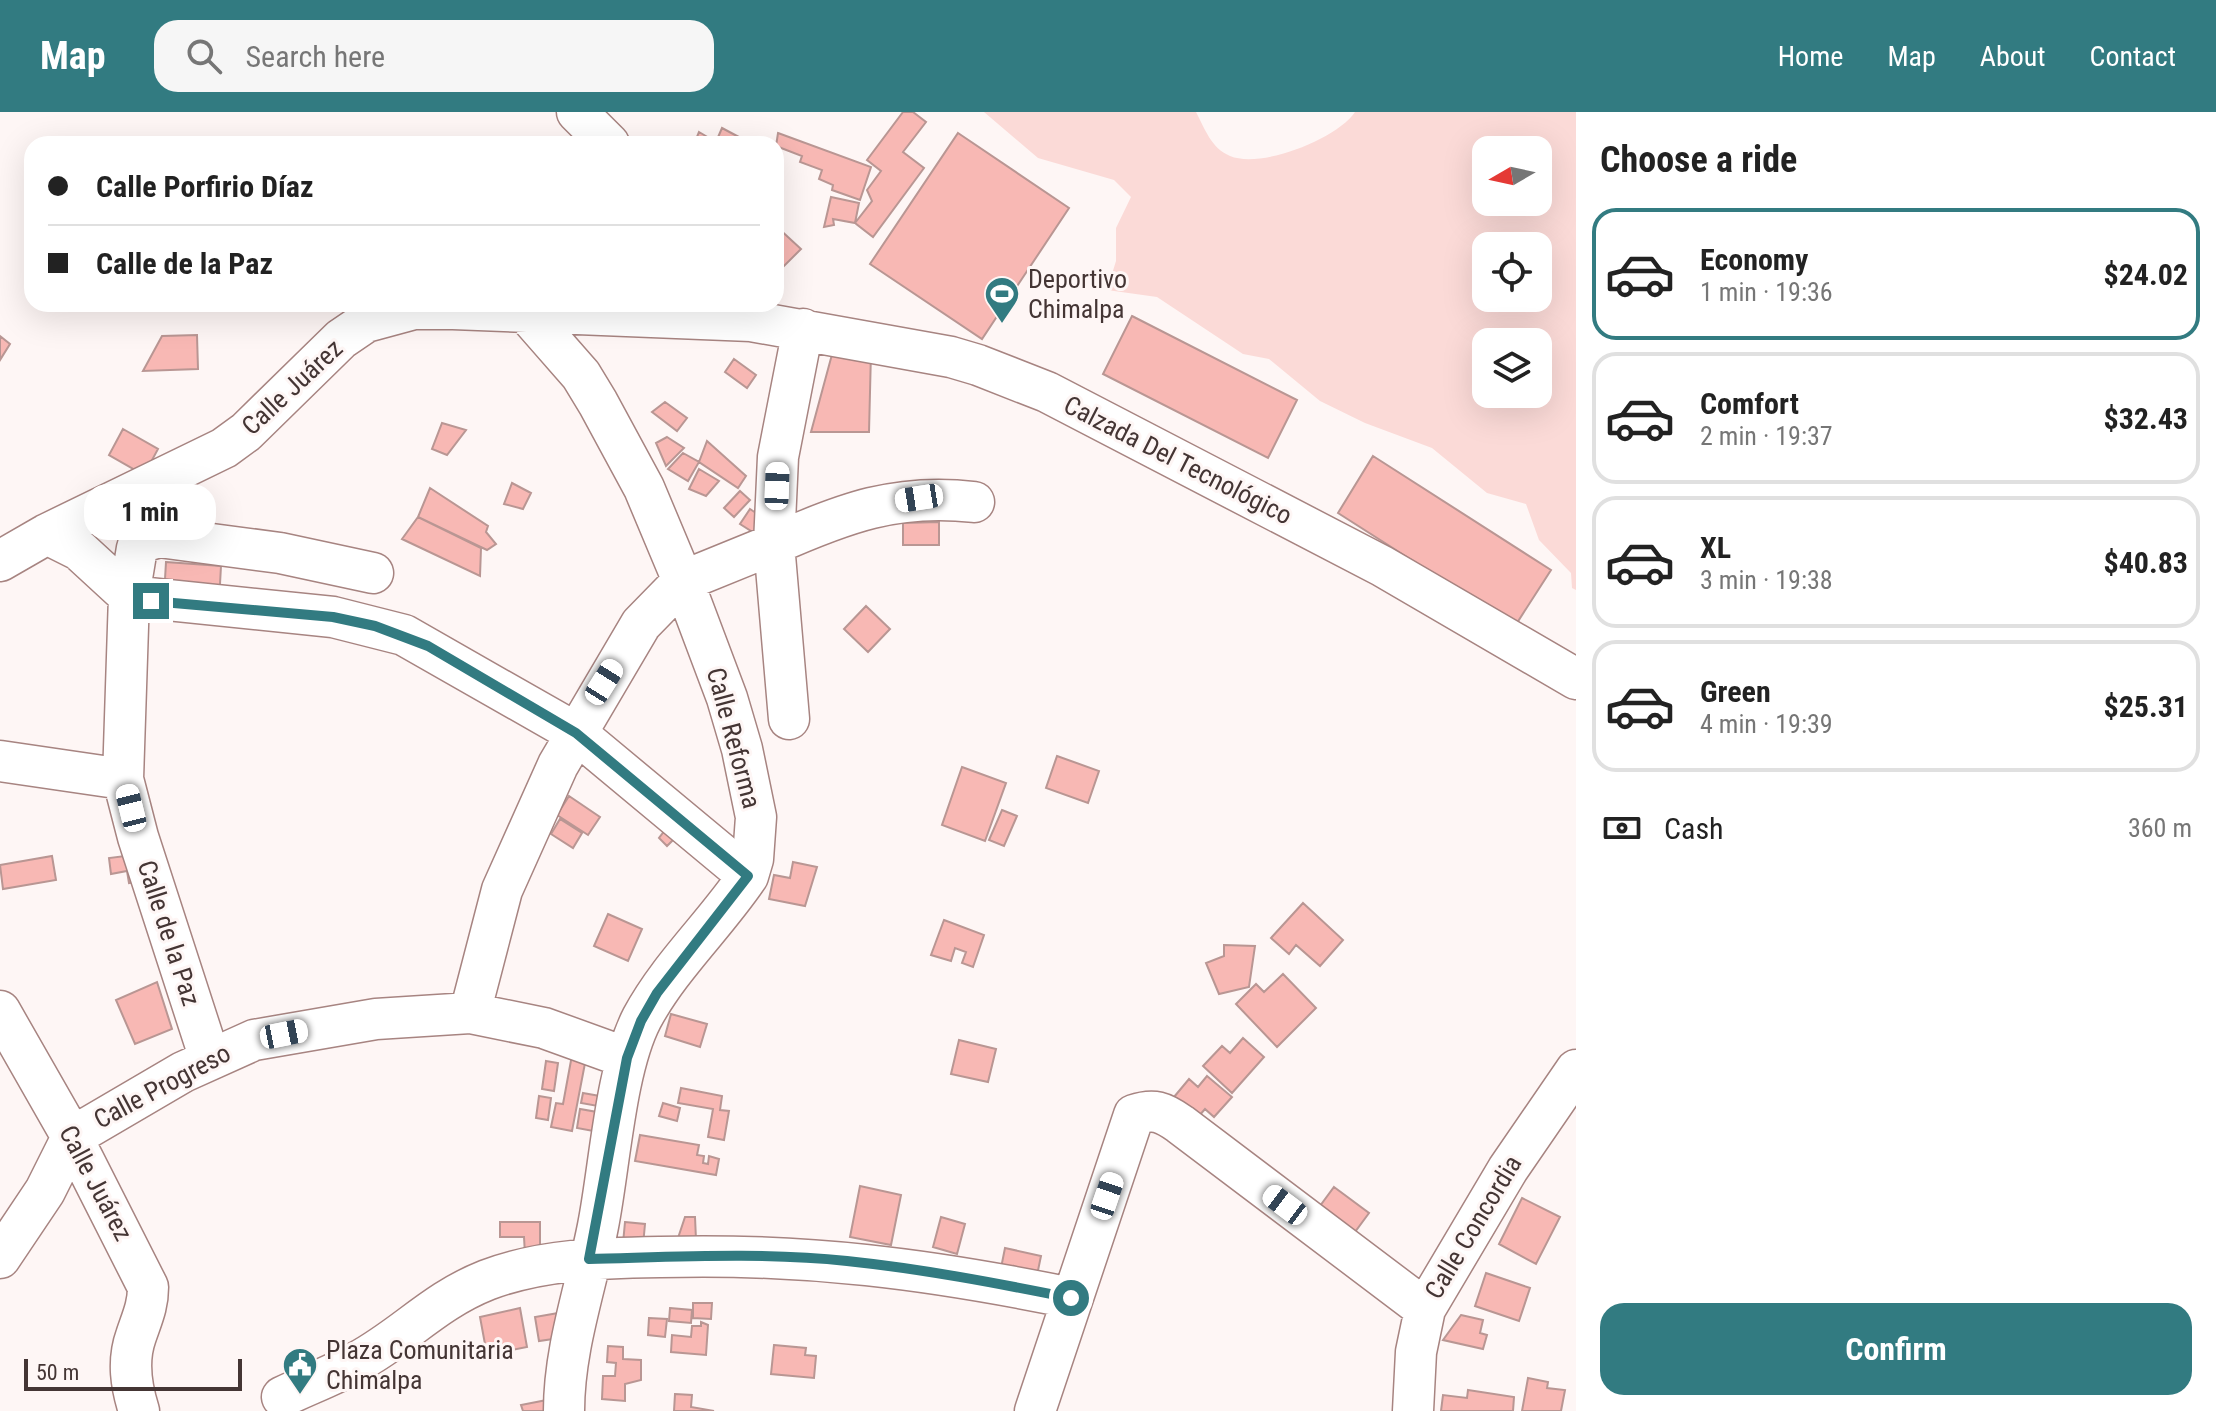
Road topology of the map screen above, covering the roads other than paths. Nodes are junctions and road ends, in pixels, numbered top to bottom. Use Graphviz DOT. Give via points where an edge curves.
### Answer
graph roads {
  1 [pos="577,112"];
  2 [pos="601,136"];
  3 [pos="403,312"];
  4 [pos="526,312"];
  5 [pos="671,312"];
  6 [pos="744,313"];
  7 [pos="803,329"];
  8 [pos="974,502"];
  9 [pos="47,534"];
  10 [pos="774,544"];
  11 [pos="0,561"];
  12 [pos="373,573"];
  13 [pos="683,581"];
  14 [pos="129,596"];
  15 [pos="1576,679"];
  16 [pos="789,719"];
  17 [pos="576,733"];
  18 [pos="0,761"];
  19 [pos="123,779"];
  20 [pos="748,876"];
  21 [pos="0,1011"];
  22 [pos="470,1013"];
  23 [pos="627,1058"];
  24 [pos="210,1059"];
  25 [pos="1576,1070"];
  26 [pos="72,1137"];
  27 [pos="0,1258"];
  28 [pos="589,1259"];
  29 [pos="1071,1298"];
  30 [pos="1425,1309"];
  31 [pos="282,1397"];
  32 [pos="139,1411"];
  33 [pos="564,1411"];
  34 [pos="1035,1411"];
  35 [pos="1413,1411"];
  1 -- 2 [label="street"];
  3 -- 9 [label="street, Calle Juárez" via="366,322 341,339 224,448"];
  4 -- 13 [label="street, Calle Reforma" via="581,375 607,418"];
  5 -- 6 [label="street, Calle Juárez"];
  6 -- 7 [label="street, Calzada Del Tecnológico"];
  7 -- 10 [label="street" via="778,457"];
  7 -- 15 [label="street, Calzada Del Tecnológico" via="951,357 1047,392 1382,566"];
  8 -- 10 [label="street" via="894,502 830,519"];
  9 -- 11 [label="street, Calle Juárez"];
  9 -- 14 [label="street" via="79,550"];
  10 -- 13 [label="street"];
  10 -- 16 [label="street"];
  12 -- 14 [label="street, Calle de la Paz" via="280,553 159,537 137,548"];
  13 -- 17 [label="street" via="641,624"];
  13 -- 20 [label="street, Calle Reforma" via="746,763 756,817"];
  14 -- 17 [label="street" via="375,626 428,646"];
  14 -- 19 [label="street, Calle de la Paz"];
  17 -- 20 [label="street"];
  17 -- 22 [label="street" via="502,890"];
  18 -- 19 [label="street"];
  19 -- 24 [label="street, Calle de la Paz"];
  20 -- 23 [label="street, Calle Reforma" via="657,993"];
  21 -- 26 [label="street, Calle Juárez"];
  22 -- 23 [label="street, Calle Progreso" via="544,1028"];
  22 -- 24 [label="street, Calle Progreso" via="314,1028 254,1040"];
  23 -- 28 [label="street, Calle Reforma"];
  24 -- 26 [label="street, Calle Progreso"];
  25 -- 30 [label="street, Calle Concordia" via="1500,1181"];
  26 -- 27 [label="street, Calle Progreso" via="45,1191"];
  26 -- 32 [label="street, Calle Juárez" via="148,1287 131,1361"];
  28 -- 29 [label="street" via="725,1255 844,1261 952,1274"];
  28 -- 31 [label="street" via="534,1266 453,1295 361,1361"];
  28 -- 33 [label="street, Calle Reforma" via="564,1385"];
  29 -- 30 [label="street, Calle Concordia" via="1134,1115 1156,1110"];
  29 -- 34 [label="street, Calle Concordia"];
  30 -- 35 [label="street"];
}
